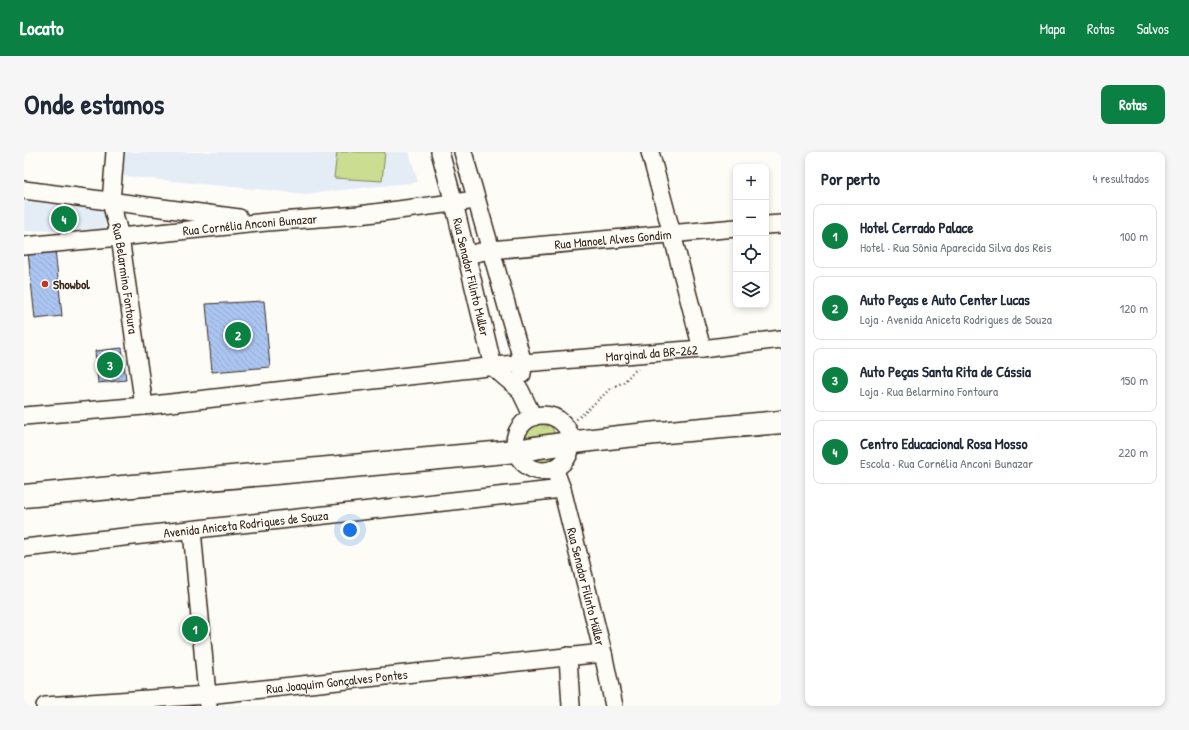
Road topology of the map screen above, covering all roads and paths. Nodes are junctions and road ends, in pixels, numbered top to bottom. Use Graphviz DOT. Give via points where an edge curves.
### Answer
graph roads {
  1 [pos="115,152"];
  2 [pos="440,152"];
  3 [pos="463,152"];
  4 [pos="650,152"];
  5 [pos="24,190"];
  6 [pos="476,200"];
  7 [pos="111,202"];
  8 [pos="454,203"];
  9 [pos="267,222"];
  10 [pos="781,224"];
  11 [pos="769,225"];
  12 [pos="733,228"];
  13 [pos="672,234"];
  14 [pos="120,237"];
  15 [pos="24,246"];
  16 [pos="490,250"];
  17 [pos="466,255"];
  18 [pos="781,340"];
  19 [pos="702,350"];
  20 [pos="523,363"];
  21 [pos="493,367"];
  22 [pos="639,368"];
  23 [pos="520,390"];
  24 [pos="144,406"];
  25 [pos="24,416"];
  26 [pos="533,417"];
  27 [pos="781,422"];
  28 [pos="569,437"];
  29 [pos="516,451"];
  30 [pos="554,468"];
  31 [pos="562,489"];
  32 [pos="24,496"];
  33 [pos="192,530"];
  34 [pos="24,548"];
  35 [pos="603,653"];
  36 [pos="568,656"];
  37 [pos="207,701"];
  38 [pos="45,706"];
  39 [pos="571,706"];
  40 [pos="614,706"];
  1 -- 7 [label="street, Rua Belarmino Fontoura"];
  2 -- 8 [label="street, Rua Senador Filinto Muller"];
  3 -- 6 [label="street, Rua Senador Filinto Muller"];
  4 -- 13 [label="street"];
  5 -- 7 [label="street"];
  6 -- 8 [label="street, Rua Cornélia Anconi Bunazar"];
  6 -- 16 [label="street, Rua Senador Filinto Muller"];
  7 -- 9 [label="street"];
  7 -- 14 [label="street, Rua Belarmino Fontoura"];
  8 -- 9 [label="street, Rua Cornélia Anconi Bunazar" via="359,215"];
  8 -- 17 [label="street, Rua Senador Filinto Muller"];
  9 -- 14 [label="street, Rua Cornélia Anconi Bunazar"];
  10 -- 11 [label="street"];
  12 -- 13 [label="street, Rua Manoel Alves Gondim"];
  13 -- 16 [label="street, Rua Manoel Alves Gondim"];
  13 -- 19 [label="street"];
  14 -- 15 [label="street, Rua Cornélia Anconi Bunazar"];
  14 -- 24 [label="street, Rua Belarmino Fontoura"];
  16 -- 17 [label="street, Rua Manoel Alves Gondim"];
  16 -- 20 [label="street, Rua Senador Filinto Muller"];
  17 -- 21 [label="street, Rua Senador Filinto Muller"];
  18 -- 19 [label="street, Marginal da BR-262"];
  19 -- 20 [label="street, Marginal da BR-262"];
  20 -- 21 [label="street"];
  20 -- 23 [label="street, Rua Senador Filinto Muller"];
  21 -- 23 [label="street"];
  21 -- 24 [label="street"];
  22 -- 28 [label="path" via="624,382 611,388 573,422"];
  23 -- 26 [label="street"];
  24 -- 25 [label="street"];
  26 -- 28 [label="street" via="553,418 564,425"];
  26 -- 29 [label="street" via="518,431 515,438"];
  27 -- 28 [label="highway" via="635,436"];
  28 -- 29 [label="highway"];
  28 -- 30 [label="street" via="570,450 564,461"];
  29 -- 30 [label="street" via="531,468"];
  29 -- 32 [label="highway"];
  30 -- 31 [label="street, Rua Senador Filinto Müller"];
  31 -- 33 [label="street, Avenida Aniceta Rodrigues de Souza"];
  31 -- 35 [label="street, Rua Senador Filinto Müller"];
  33 -- 34 [label="street, Avenida Aniceta Rodrigues de Souza"];
  33 -- 37 [label="street"];
  35 -- 36 [label="street, Rua Joaquim Gonçalves Pontes"];
  35 -- 40 [label="street, Rua Senador Filinto Müller"];
  36 -- 37 [label="street, Rua Joaquim Gonçalves Pontes"];
  36 -- 39 [label="street"];
  37 -- 38 [label="street, Rua Joaquim Gonçalves Pontes"];
}
